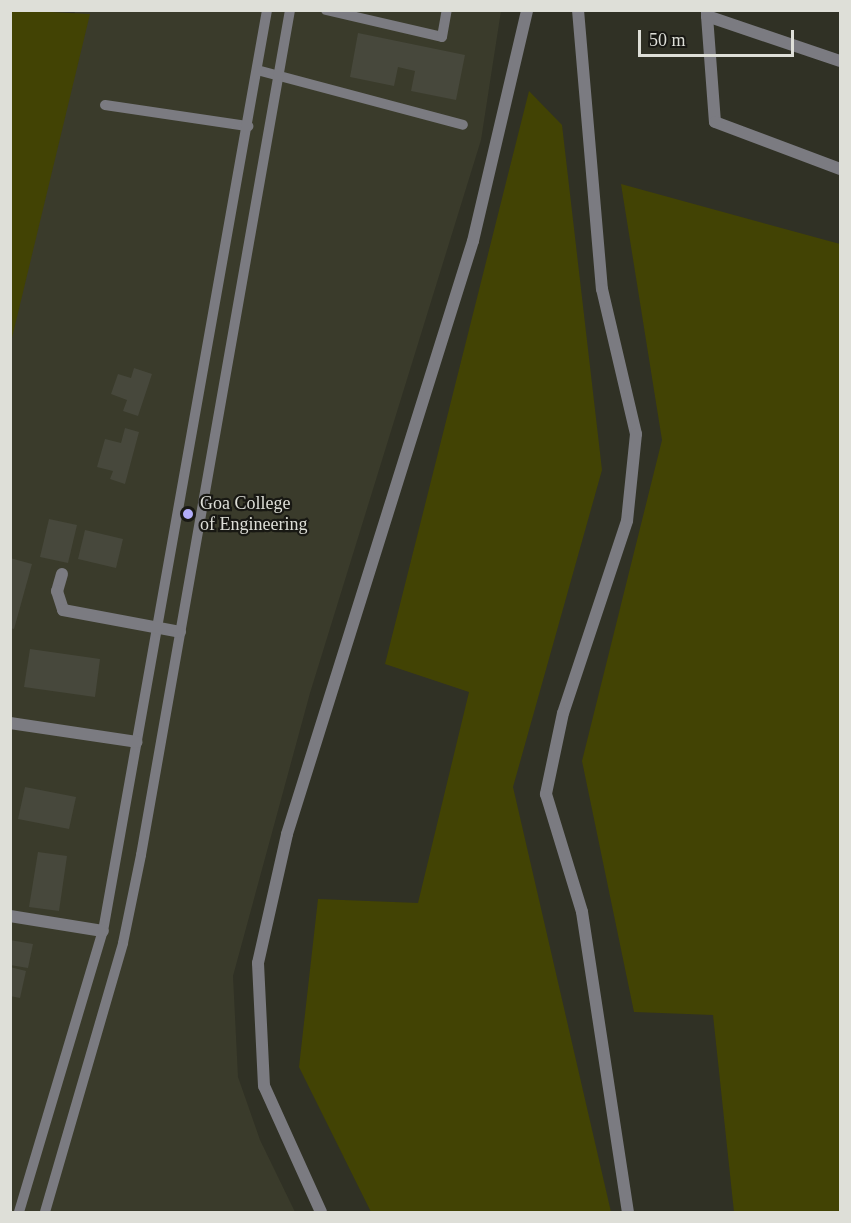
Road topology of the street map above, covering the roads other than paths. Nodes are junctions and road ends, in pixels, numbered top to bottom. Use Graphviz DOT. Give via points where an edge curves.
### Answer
graph roads {
  1 [pos="267,10"];
  2 [pos="290,10"];
  3 [pos="326,10"];
  4 [pos="447,10"];
  5 [pos="527,10"];
  6 [pos="578,10"];
  7 [pos="707,13"];
  8 [pos="840,61"];
  9 [pos="256,70"];
  10 [pos="278,76"];
  11 [pos="105,105"];
  12 [pos="463,125"];
  13 [pos="248,126"];
  14 [pos="840,169"];
  15 [pos="62,574"];
  16 [pos="158,627"];
  17 [pos="180,632"];
  18 [pos="10,723"];
  19 [pos="137,742"];
  20 [pos="10,916"];
  21 [pos="103,931"];
  22 [pos="19,1212"];
  23 [pos="45,1212"];
  24 [pos="321,1212"];
  25 [pos="628,1212"];
  1 -- 9 [label="lane"];
  2 -- 10 [label="lane"];
  3 -- 4 [label="lane" via="442,36"];
  5 -- 24 [label="street" via="473,241 287,834 258,963 264,1086"];
  6 -- 25 [label="street" via="602,289 636,434 627,521 563,713 546,794 582,912"];
  7 -- 8 [label="street"];
  7 -- 14 [label="street" via="715,122"];
  9 -- 10 [label="lane"];
  9 -- 13 [label="lane"];
  10 -- 12 [label="lane"];
  10 -- 17 [label="lane"];
  11 -- 13 [label="lane"];
  13 -- 16 [label="lane"];
  15 -- 16 [label="street" via="57,591 63,610"];
  16 -- 17 [label="street"];
  16 -- 19 [label="lane"];
  17 -- 23 [label="lane" via="123,943"];
  18 -- 19 [label="street"];
  19 -- 21 [label="lane"];
  20 -- 21 [label="street"];
  21 -- 22 [label="lane"];
}
